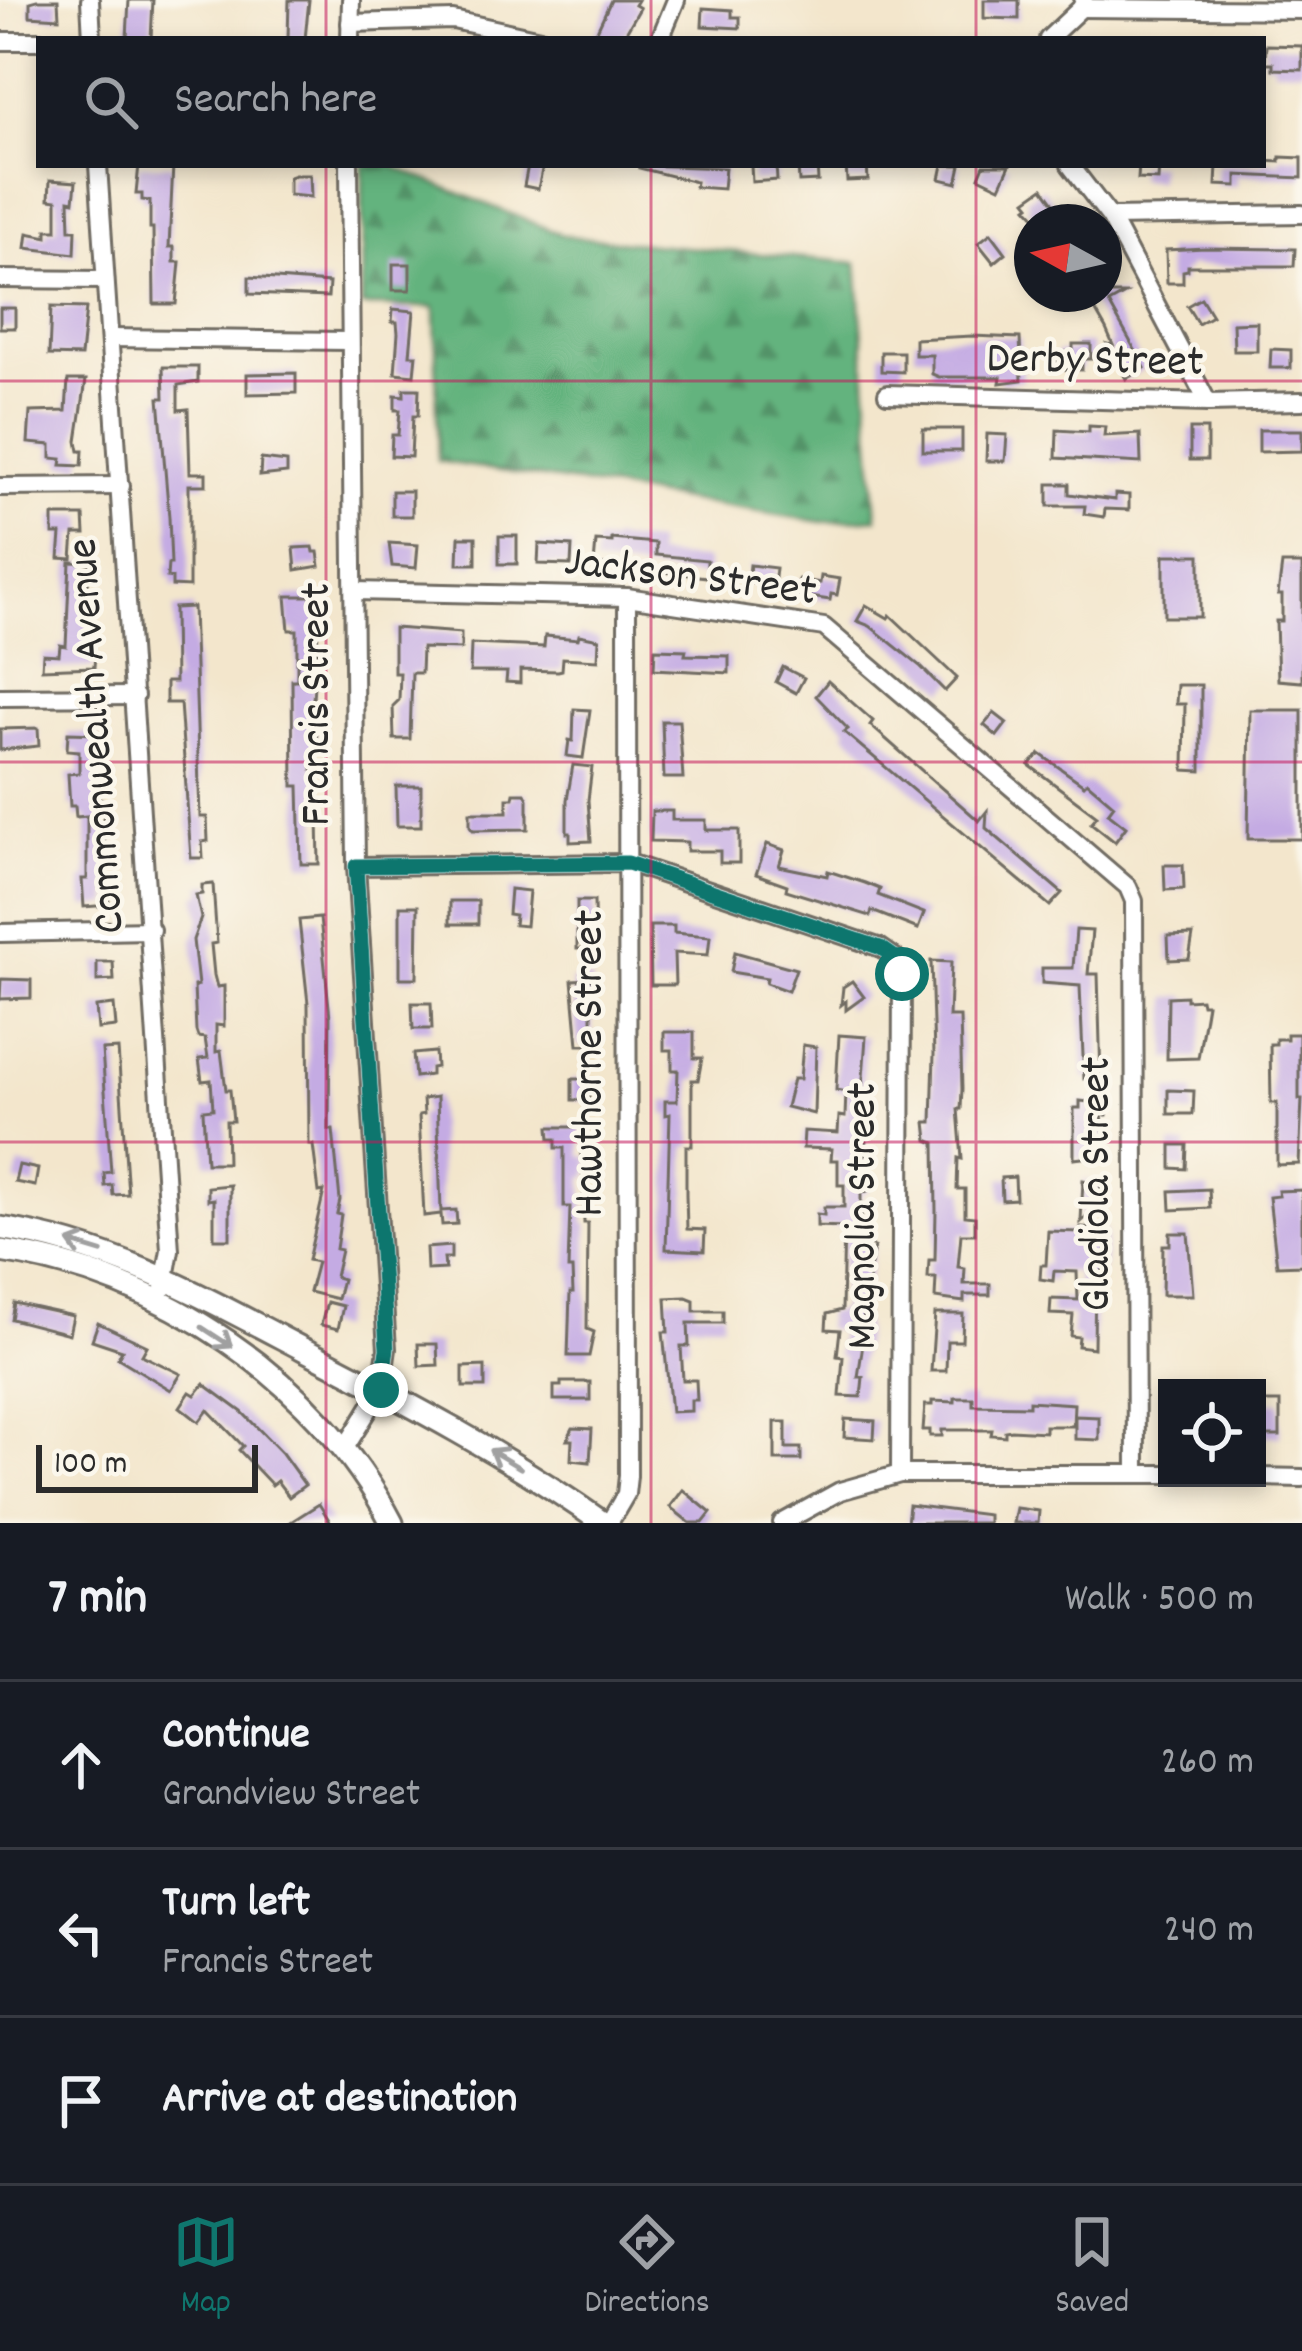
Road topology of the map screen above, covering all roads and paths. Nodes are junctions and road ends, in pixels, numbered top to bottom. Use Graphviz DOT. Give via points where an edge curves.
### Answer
graph roads {
  1 [pos="90,0"];
  2 [pos="351,0"];
  3 [pos="676,0"];
  4 [pos="1083,4"];
  5 [pos="1302,10"];
  6 [pos="350,31"];
  7 [pos="92,36"];
  8 [pos="526,36"];
  9 [pos="661,36"];
  10 [pos="1051,36"];
  11 [pos="0,41"];
  12 [pos="36,41"];
  13 [pos="98,168"];
  14 [pos="350,168"];
  15 [pos="1072,168"];
  16 [pos="1100,204"];
  17 [pos="1302,214"];
  18 [pos="1122,217"];
  19 [pos="1122,240"];
  20 [pos="0,279"];
  21 [pos="104,280"];
  22 [pos="110,338"];
  23 [pos="348,341"];
  24 [pos="887,394"];
  25 [pos="1302,401"];
  26 [pos="1208,403"];
  27 [pos="121,485"];
  28 [pos="0,487"];
  29 [pos="355,591"];
  30 [pos="627,598"];
  31 [pos="135,696"];
  32 [pos="0,697"];
  33 [pos="628,863"];
  34 [pos="356,866"];
  35 [pos="1132,895"];
  36 [pos="151,930"];
  37 [pos="0,934"];
  38 [pos="0,1228"];
  39 [pos="0,1251"];
  40 [pos="166,1278"];
  41 [pos="159,1302"];
  42 [pos="381,1390"];
  43 [pos="345,1448"];
  44 [pos="900,1474"];
  45 [pos="1136,1474"];
  46 [pos="1158,1474"];
  47 [pos="1266,1477"];
  48 [pos="1302,1478"];
  49 [pos="392,1523"];
  50 [pos="606,1523"];
  51 [pos="782,1523"];
  1 -- 7 [label="street"];
  2 -- 6 [label="street"];
  3 -- 9 [label="street"];
  4 -- 5 [label="street"];
  4 -- 10 [label="street"];
  6 -- 8 [label="street" via="453,20"];
  11 -- 12 [label="street"];
  13 -- 21 [label="street, Commonwealth Avenue"];
  14 -- 23 [label="street, Francis Street"];
  15 -- 16 [label="street"];
  17 -- 18 [label="street"];
  19 -- 26 [label="street"];
  20 -- 21 [label="street"];
  21 -- 22 [label="street, Commonwealth Avenue"];
  22 -- 23 [label="street"];
  22 -- 27 [label="street, Commonwealth Avenue"];
  23 -- 29 [label="street, Francis Street"];
  24 -- 26 [label="street, Derby Street"];
  25 -- 26 [label="street, Derby Street"];
  27 -- 28 [label="street"];
  27 -- 31 [label="street, Commonwealth Avenue"];
  29 -- 30 [label="street, Jackson Street"];
  29 -- 34 [label="street, Francis Street"];
  30 -- 33 [label="street, Hawthorne Street"];
  30 -- 35 [label="street, Jackson Street" via="824,627"];
  31 -- 32 [label="street"];
  31 -- 36 [label="street, Commonwealth Avenue"];
  33 -- 34 [label="street"];
  33 -- 44 [label="street, Magnolia Street" via="897,959"];
  33 -- 50 [label="street, Hawthorne Street" via="628,1476"];
  34 -- 42 [label="street, Francis Street" via="387,1349"];
  35 -- 45 [label="street, Gladiola Street"];
  36 -- 37 [label="street"];
  36 -- 40 [label="street, Commonwealth Avenue"];
  40 -- 38 [label="street, one-way" via="104,1253"];
  39 -- 41 [label="street" via="96,1274"];
  40 -- 41 [label="street, Commonwealth Avenue"];
  40 -- 42 [label="street"];
  41 -- 43 [label="street, one-way" via="273,1377"];
  42 -- 43 [label="street, Francis Street"];
  50 -- 42 [label="street, one-way"];
  43 -- 49 [label="street"];
  44 -- 45 [label="street"];
  44 -- 51 [label="street" via="840,1491"];
  45 -- 46 [label="street"];
  47 -- 48 [label="street"];
}
